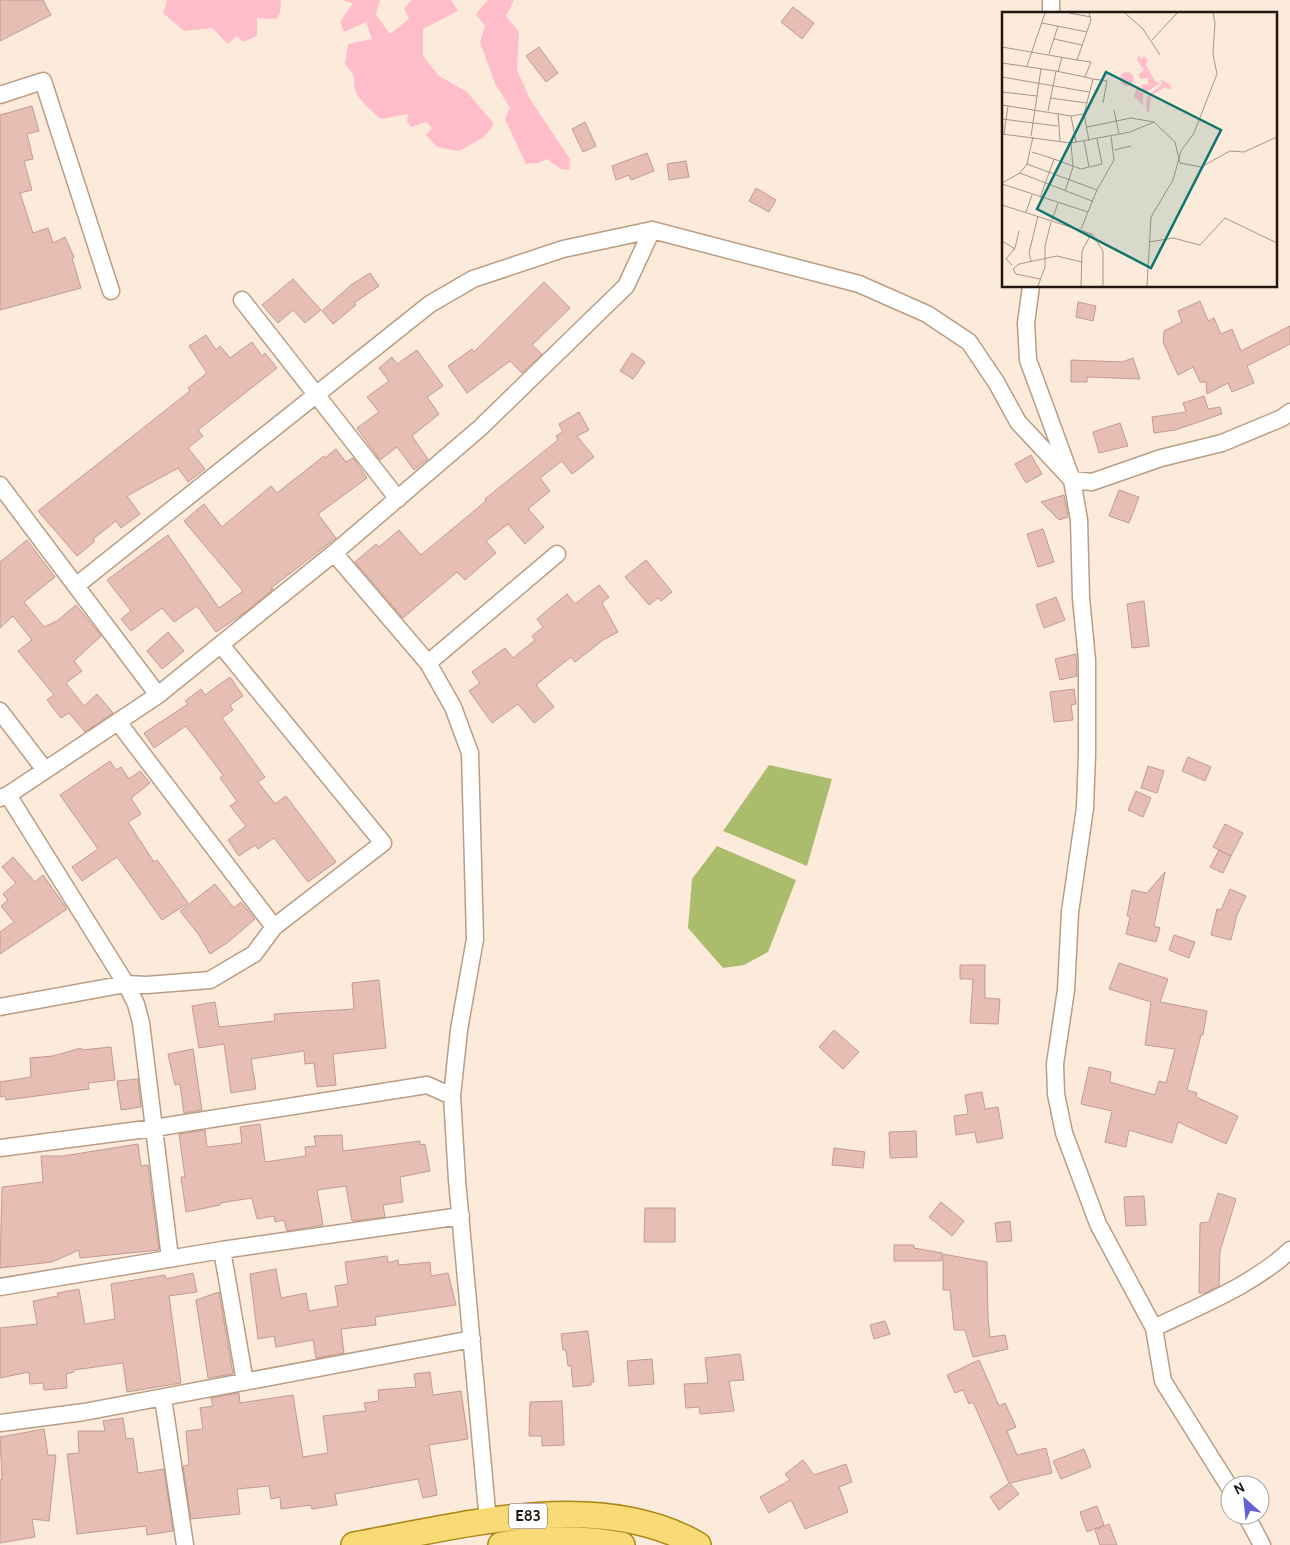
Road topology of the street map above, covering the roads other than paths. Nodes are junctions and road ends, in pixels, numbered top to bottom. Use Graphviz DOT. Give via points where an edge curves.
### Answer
graph roads {
  1 [pos="0,95"];
  2 [pos="652,230"];
  3 [pos="1031,288"];
  4 [pos="111,291"];
  5 [pos="242,300"];
  6 [pos="315,395"];
  7 [pos="1290,412"];
  8 [pos="1072,480"];
  9 [pos="0,485"];
  10 [pos="398,499"];
  11 [pos="334,554"];
  12 [pos="557,554"];
  13 [pos="77,585"];
  14 [pos="221,645"];
  15 [pos="428,663"];
  16 [pos="158,695"];
  17 [pos="0,711"];
  18 [pos="118,722"];
  19 [pos="45,770"];
  20 [pos="4,796"];
  21 [pos="274,927"];
  22 [pos="126,984"];
  23 [pos="0,1007"];
  24 [pos="452,1096"];
  25 [pos="154,1128"];
  26 [pos="0,1148"];
  27 [pos="461,1216"];
  28 [pos="222,1250"];
  29 [pos="1290,1250"];
  30 [pos="170,1258"];
  31 [pos="0,1287"];
  32 [pos="1154,1328"];
  33 [pos="472,1339"];
  34 [pos="246,1382"];
  35 [pos="163,1398"];
  36 [pos="0,1423"];
  37 [pos="1222,1475"];
  38 [pos="598,1515"];
  39 [pos="488,1522"];
  40 [pos="1251,1525"];
  41 [pos="589,1542"];
  42 [pos="185,1545"];
  43 [pos="354,1545"];
  44 [pos="501,1545"];
  45 [pos="622,1545"];
  46 [pos="698,1545"];
  47 [pos="1262,1545"];
  1 -- 4 [label="street" via="43,81"];
  2 -- 6 [label="street" via="563,249 473,279 430,304"];
  2 -- 8 [label="street" via="859,284 927,314 969,342 1018,422"];
  2 -- 10 [label="street" via="626,286 480,428"];
  3 -- 8 [label="street" via="1026,324 1028,360"];
  5 -- 6 [label="street"];
  6 -- 10 [label="street"];
  6 -- 13 [label="street"];
  7 -- 8 [label="street" via="1222,443 1161,458 1092,482"];
  8 -- 32 [label="street" via="1079,520 1087,660 1087,754 1084,817 1070,912 1066,990 1055,1064 1056,1094 1064,1133 1098,1224"];
  9 -- 13 [label="street"];
  10 -- 11 [label="street"];
  11 -- 14 [label="street"];
  11 -- 15 [label="street"];
  12 -- 15 [label="street"];
  13 -- 16 [label="street"];
  14 -- 16 [label="street"];
  14 -- 21 [label="street" via="383,843"];
  15 -- 24 [label="street" via="453,707 470,753 474,939"];
  16 -- 18 [label="street"];
  17 -- 19 [label="street"];
  18 -- 19 [label="street"];
  18 -- 21 [label="street"];
  19 -- 20 [label="street"];
  20 -- 22 [label="street"];
  21 -- 22 [label="street" via="254,954 210,980"];
  22 -- 23 [label="street"];
  22 -- 25 [label="street" via="141,1023"];
  24 -- 25 [label="street" via="427,1085"];
  24 -- 27 [label="street"];
  25 -- 26 [label="street"];
  25 -- 30 [label="street"];
  27 -- 28 [label="street"];
  27 -- 33 [label="street"];
  28 -- 30 [label="street"];
  28 -- 34 [label="street"];
  29 -- 32 [label="street" via="1277,1262 1220,1296"];
  30 -- 31 [label="street"];
  32 -- 37 [label="street" via="1162,1380"];
  33 -- 34 [label="street"];
  33 -- 39 [label="street"];
  34 -- 35 [label="street"];
  35 -- 36 [label="street"];
  35 -- 42 [label="street"];
  38 -- 39 [label="main road, E83" via="532,1515"];
  38 -- 41 [label="street"];
  38 -- 46 [label="main road, E83" via="615,1516 681,1535"];
  39 -- 43 [label="main road, E83"];
  40 -- 47 [label="street"];
  41 -- 44 [label="main road, E83" via="532,1540"];
  41 -- 45 [label="main road, E83"];
}
